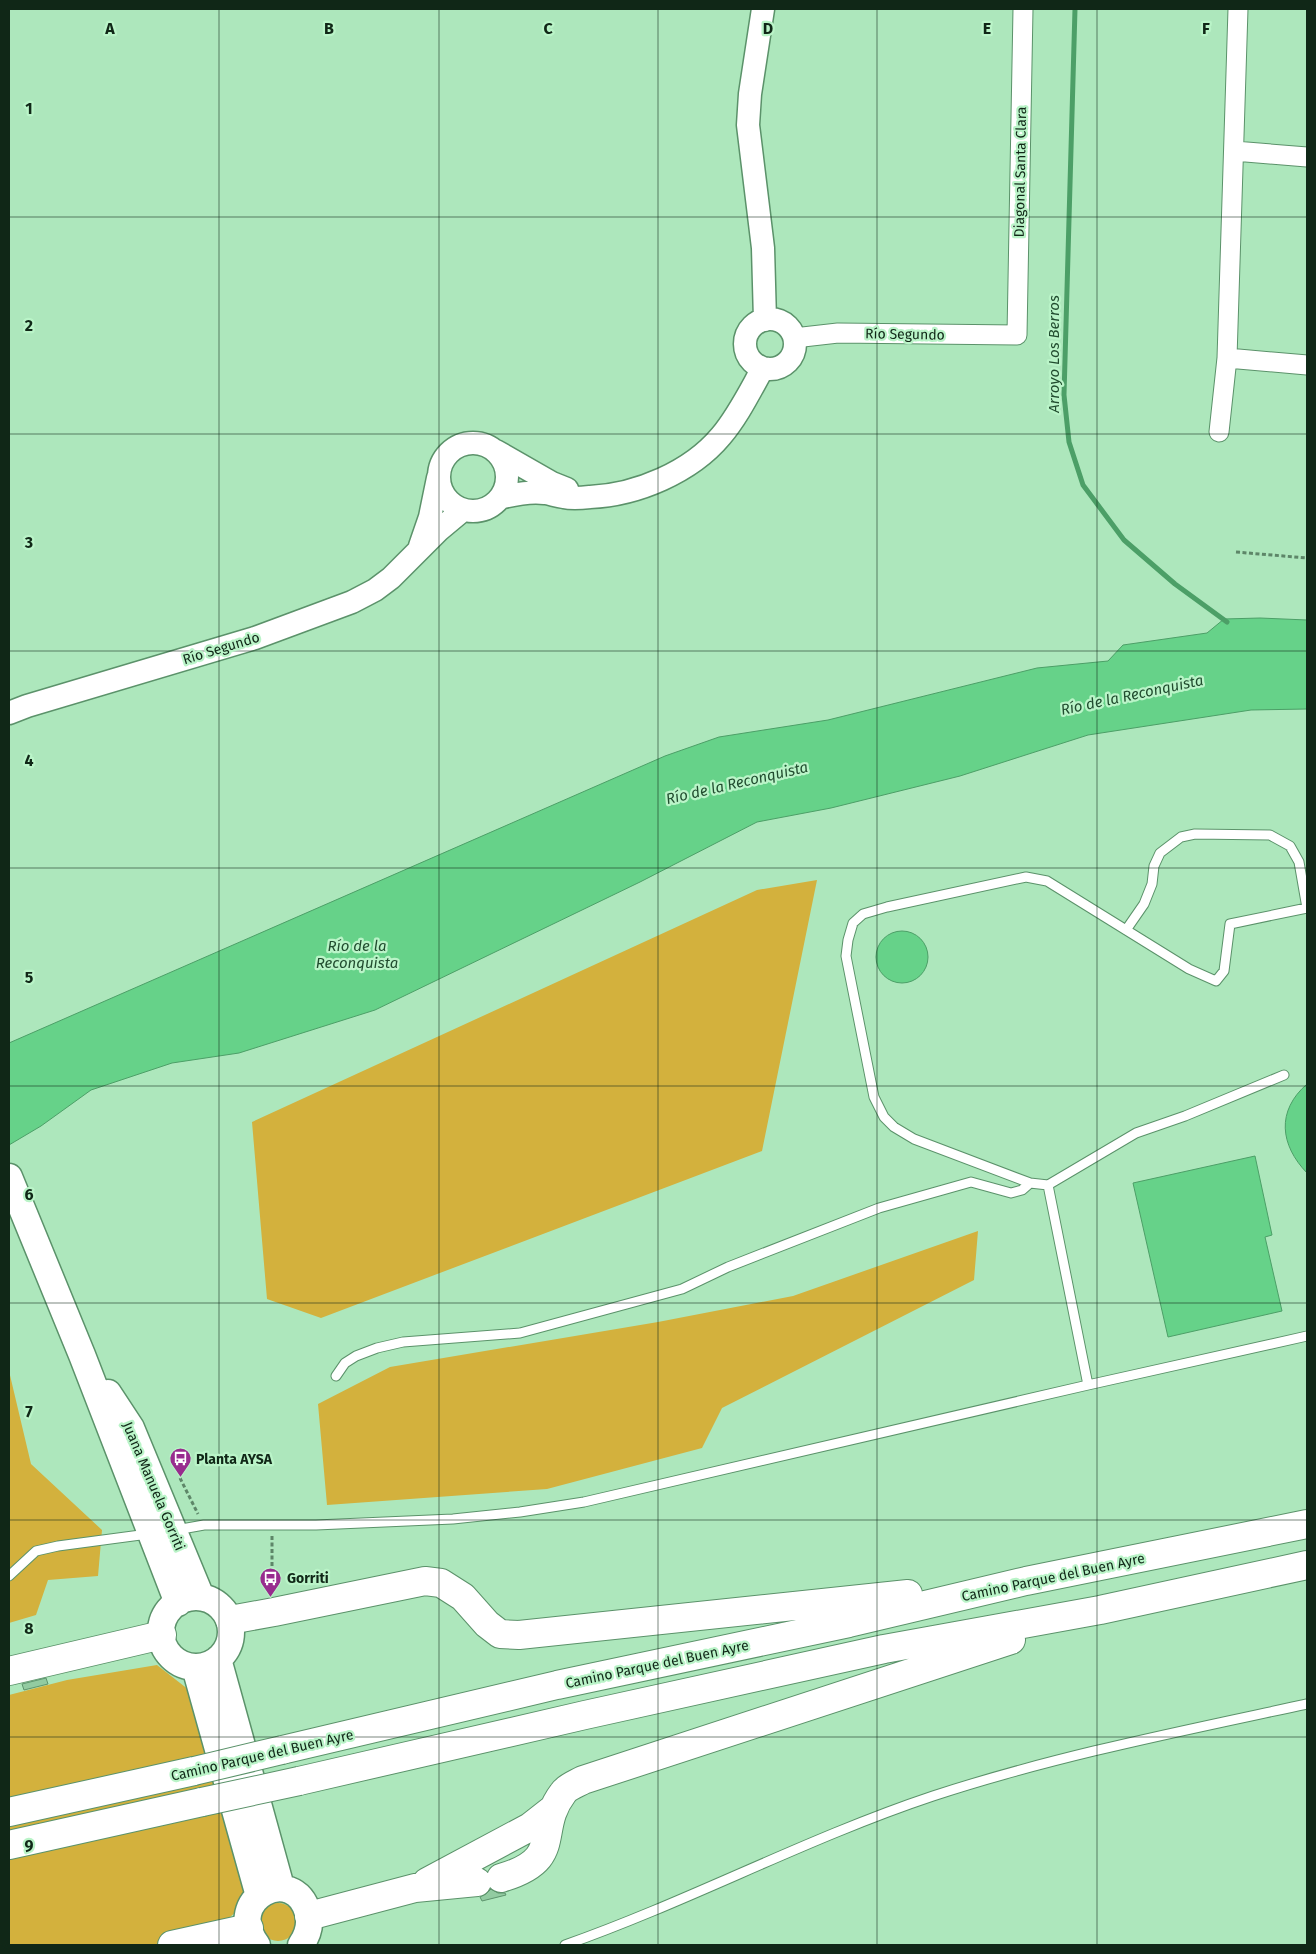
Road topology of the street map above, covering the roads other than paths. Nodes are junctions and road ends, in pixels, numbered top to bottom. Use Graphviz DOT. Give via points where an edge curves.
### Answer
graph roads {
  1 [pos="762,9"];
  2 [pos="1022,9"];
  3 [pos="1238,9"];
  4 [pos="1234,151"];
  5 [pos="1307,157"];
  6 [pos="765,320"];
  7 [pos="1017,335"];
  8 [pos="794,338"];
  9 [pos="1227,358"];
  10 [pos="1307,365"];
  11 [pos="762,368"];
  12 [pos="1219,432"];
  13 [pos="490,447"];
  14 [pos="438,474"];
  15 [pos="500,498"];
  16 [pos="592,498"];
  17 [pos="463,510"];
  18 [pos="417,552"];
  19 [pos="9,714"];
  20 [pos="1126,930"];
  21 [pos="1284,1075"];
  22 [pos="10,1180"];
  23 [pos="1030,1183"];
  24 [pos="1048,1185"];
  25 [pos="1307,1336"];
  26 [pos="336,1376"];
  27 [pos="1088,1386"];
  28 [pos="1307,1524"];
  29 [pos="162,1532"];
  30 [pos="1307,1565"];
  31 [pos="9,1576"];
  32 [pos="1026,1581"];
  33 [pos="190,1600"];
  34 [pos="1100,1610"];
  35 [pos="230,1620"];
  36 [pos="162,1634"];
  37 [pos="206,1663"];
  38 [pos="9,1671"];
  39 [pos="1307,1704"];
  40 [pos="553,1809"];
  41 [pos="9,1812"];
  42 [pos="9,1845"];
  43 [pos="415,1888"];
  44 [pos="270,1892"];
  45 [pos="309,1916"];
  46 [pos="253,1937"];
  47 [pos="172,1945"];
  48 [pos="300,1945"];
  49 [pos="565,1945"];
  1 -- 6 [label="street" via="748,125 763,248"];
  2 -- 7 [label="street, Diagonal Santa Clara"];
  3 -- 4 [label="street"];
  4 -- 5 [label="street"];
  4 -- 9 [label="street"];
  6 -- 8 [label="street" via="784,324"];
  6 -- 11 [label="street" via="753,326 745,341 749,358"];
  7 -- 8 [label="street, Río Segundo" via="838,333"];
  8 -- 11 [label="street" via="794,352 790,359 778,368"];
  9 -- 10 [label="street"];
  9 -- 12 [label="street"];
  11 -- 16 [label="street" via="722,436 689,465 653,482"];
  13 -- 14 [label="street" via="479,443 456,446 441,463"];
  13 -- 15 [label="street" via="505,464 506,488"];
  13 -- 16 [label="street" via="552,483"];
  14 -- 17 [label="street" via="444,497"];
  14 -- 18 [label="street, Río Segundo" via="430,517"];
  15 -- 16 [label="street" via="530,492 565,498"];
  15 -- 17 [label="street" via="481,510"];
  17 -- 18 [label="street, Río Segundo"];
  18 -- 19 [label="street, Río Segundo" via="392,578 352,602 255,638"];
  20 -- 20 [label="lane" via="1189,969 1216,981 1224,971 1230,924 1307,908 1299,862 1290,846 1270,834 1195,834 1181,837 1160,853 1144,904"];
  20 -- 23 [label="lane" via="1047,881 1026,877 887,907 863,914 853,923 846,956 874,1097 884,1116 894,1127 914,1139"];
  21 -- 24 [label="lane" via="1136,1133"];
  22 -- 29 [label="main road, Juana Manuela Gorriti" via="82,1356"];
  23 -- 24 [label="lane"];
  23 -- 26 [label="lane" via="1011,1193 971,1182 879,1208 728,1267 682,1289 520,1333 403,1342 377,1348 345,1363"];
  24 -- 27 [label="lane"];
  25 -- 27 [label="lane"];
  27 -- 29 [label="lane" via="584,1502 452,1519 204,1526"];
  28 -- 32 [label="highway, Camino Parque del Buen Ayre"];
  29 -- 31 [label="lane" via="36,1551"];
  29 -- 33 [label="main road, Juana Manuela Gorriti"];
  30 -- 34 [label="highway"];
  32 -- 35 [label="highway" via="519,1635 500,1634 463,1597 442,1583 425,1580"];
  32 -- 41 [label="highway, Camino Parque del Buen Ayre, bridge"];
  33 -- 35 [label="main road" via="214,1600"];
  33 -- 36 [label="main road" via="170,1608 161,1625"];
  34 -- 40 [label="highway" via="582,1780 564,1791"];
  34 -- 42 [label="highway, bridge" via="884,1649"];
  35 -- 37 [label="main road" via="232,1634 228,1648"];
  36 -- 37 [label="main road" via="164,1647 182,1664"];
  36 -- 38 [label="highway"];
  37 -- 44 [label="main road"];
  39 -- 49 [label="lane" via="1023,1769 933,1796 835,1832 622,1925"];
  40 -- 43 [label="highway" via="530,1827"];
  40 -- 43 [label="highway" via="546,1847 534,1863 520,1873 489,1880"];
  43 -- 45 [label="highway"];
  44 -- 45 [label="main road" via="291,1890 300,1897"];
  44 -- 46 [label="main road" via="252,1902 248,1910 247,1920"];
  45 -- 48 [label="main road" via="308,1932"];
  46 -- 47 [label="highway"];
}
